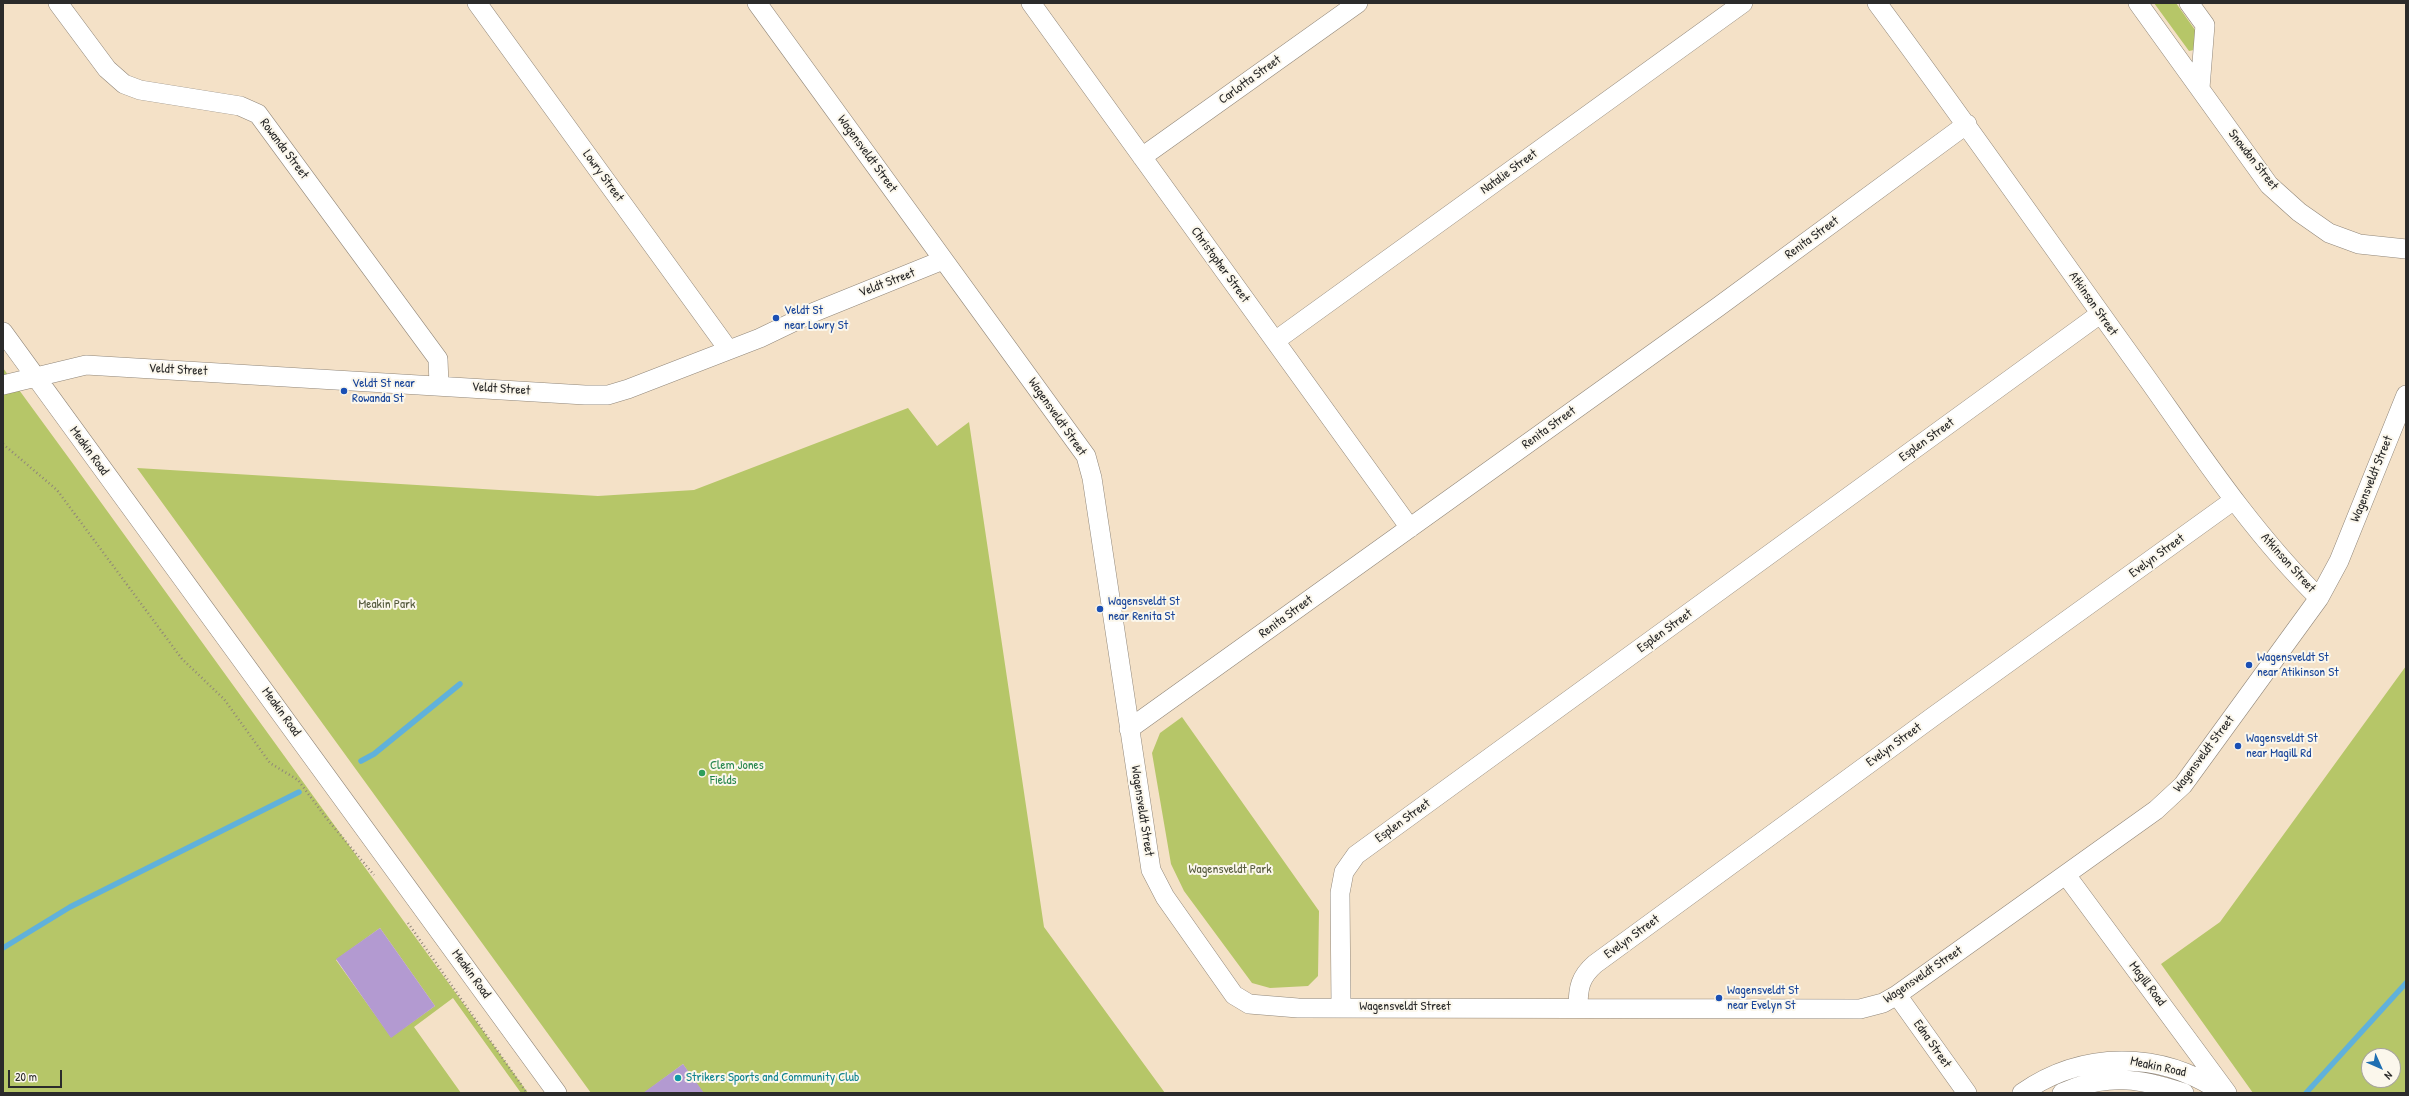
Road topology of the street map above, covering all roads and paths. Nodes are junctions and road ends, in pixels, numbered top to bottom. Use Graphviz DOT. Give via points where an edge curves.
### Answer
graph roads {
  1 [pos="58,3"];
  2 [pos="477,3"];
  3 [pos="757,3"];
  4 [pos="1031,3"];
  5 [pos="1358,3"];
  6 [pos="1743,3"];
  7 [pos="1877,3"];
  8 [pos="2138,3"];
  9 [pos="2189,3"];
  10 [pos="2200,88"];
  11 [pos="1967,124"];
  12 [pos="1142,157"];
  13 [pos="2406,249"];
  14 [pos="943,260"];
  15 [pos="2100,314"];
  16 [pos="3,332"];
  17 [pos="1275,341"];
  18 [pos="728,349"];
  19 [pos="35,378"];
  20 [pos="3,385"];
  21 [pos="438,385"];
  22 [pos="2406,395"];
  23 [pos="3,444"];
  24 [pos="2234,500"];
  25 [pos="1410,528"];
  26 [pos="2319,598"];
  27 [pos="1130,729"];
  28 [pos="2066,875"];
  29 [pos="376,878"];
  30 [pos="407,922"];
  31 [pos="1897,995"];
  32 [pos="1341,1007"];
  33 [pos="1578,1008"];
  34 [pos="527,1093"];
  35 [pos="557,1093"];
  36 [pos="1967,1093"];
  37 [pos="2022,1093"];
  38 [pos="2062,1093"];
  39 [pos="2184,1093"];
  40 [pos="2223,1093"];
  41 [pos="2227,1093"];
  1 -- 21 [label="street, Rowanda Street" via="107,69 124,84 140,90 240,106 258,114 438,359"];
  2 -- 18 [label="street, Lowry Street"];
  3 -- 14 [label="street, Wagensveldt Street"];
  4 -- 12 [label="street, Christopher Street"];
  5 -- 12 [label="street, Carlotta Street"];
  6 -- 17 [label="street, Natalie Street"];
  7 -- 11 [label="street, Atkinson Street"];
  8 -- 10 [label="street, Snowdon Street"];
  9 -- 10 [label="street" via="2205,24"];
  10 -- 13 [label="street, Snowdon Street" via="2269,185 2299,212 2329,233 2359,244"];
  11 -- 15 [label="street, Atkinson Street"];
  11 -- 25 [label="street, Renita Street"];
  12 -- 17 [label="street, Christopher Street"];
  14 -- 18 [label="street, Veldt Street" via="812,313 760,338"];
  14 -- 27 [label="street, Wagensveldt Street" via="1086,456 1092,478"];
  15 -- 24 [label="street, Atkinson Street"];
  15 -- 32 [label="street, Esplen Street" via="1356,855 1344,872 1340,893"];
  16 -- 19 [label="street, Meakin Road"];
  17 -- 25 [label="street, Christopher Street"];
  18 -- 21 [label="street, Veldt Street" via="608,395"];
  19 -- 20 [label="street, Veldt Street"];
  19 -- 21 [label="street, Veldt Street" via="86,365"];
  19 -- 35 [label="street, Meakin Road"];
  22 -- 26 [label="street, Wagensveldt Street" via="2339,561"];
  23 -- 29 [label="path" via="57,490 182,659 224,699 270,763 298,780 327,820"];
  24 -- 26 [label="street, Atkinson Street" via="2288,567"];
  24 -- 33 [label="street, Evelyn Street" via="1595,964 1581,979"];
  25 -- 27 [label="street, Renita Street"];
  26 -- 28 [label="street, Wagensveldt Street" via="2183,785 2156,810"];
  27 -- 32 [label="street, Wagensveldt Street" via="1151,870 1157,885 1234,995 1249,1004 1259,1006"];
  28 -- 31 [label="street, Wagensveldt Street"];
  28 -- 41 [label="street, Magill Road"];
  30 -- 34 [label="path"];
  31 -- 33 [label="street, Wagensveldt Street" via="1883,1003 1860,1009"];
  31 -- 36 [label="street, Edna Street"];
  32 -- 33 [label="street, Wagensveldt Street"];
  37 -- 40 [label="street, Meakin Road" via="2055,1074 2076,1066 2120,1060 2140,1061 2182,1071 2200,1078"];
  38 -- 39 [label="street, Meakin Road" via="2084,1084 2122,1078"];
}
